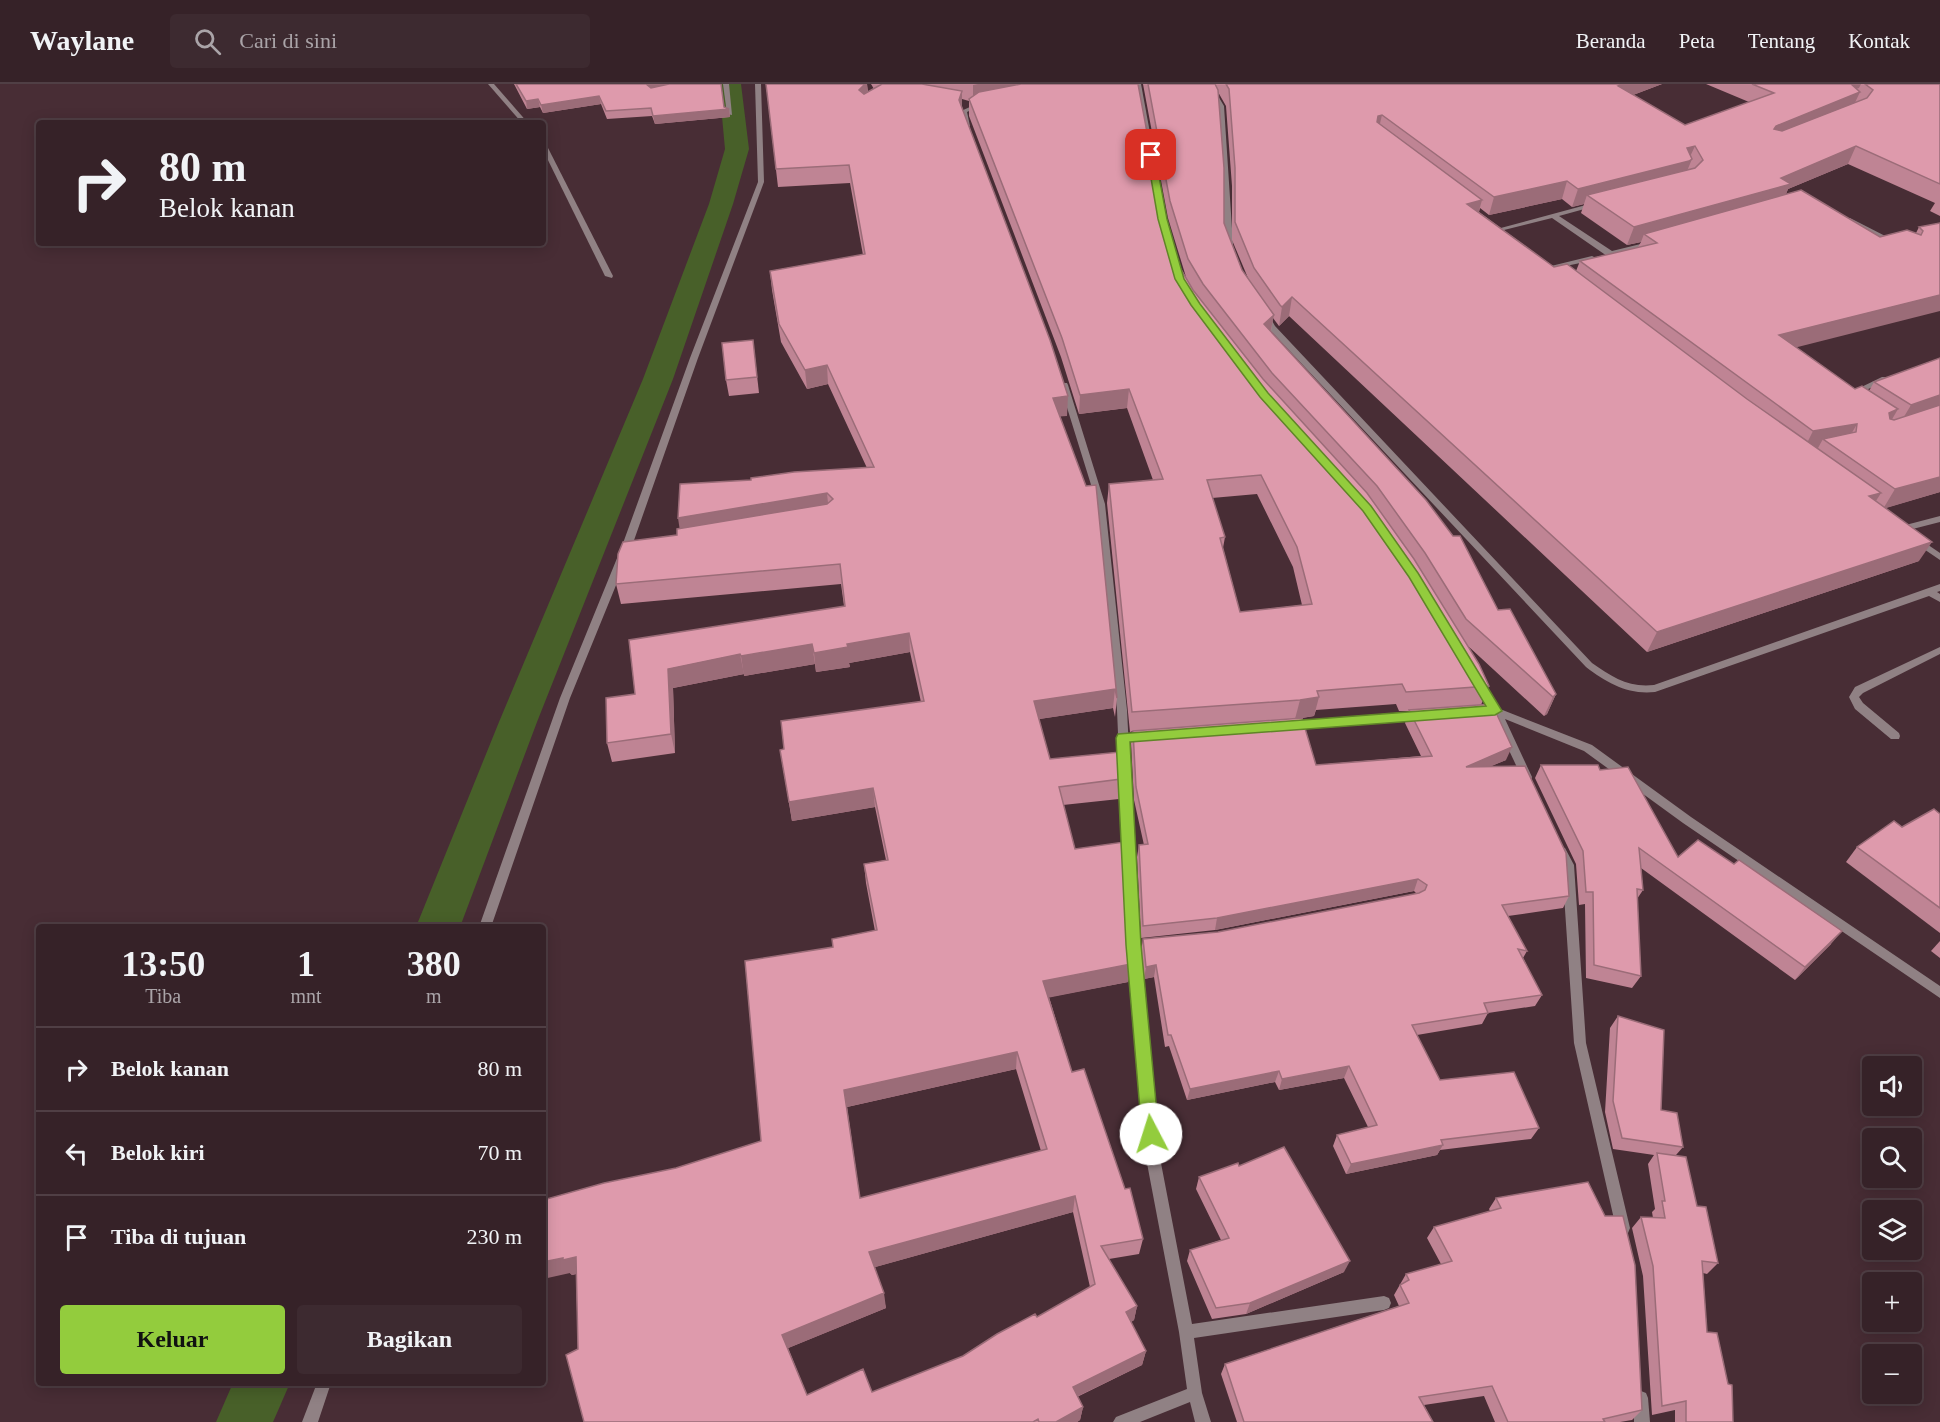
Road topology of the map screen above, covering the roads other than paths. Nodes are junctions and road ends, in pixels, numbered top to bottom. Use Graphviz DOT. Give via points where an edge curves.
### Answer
graph roads {
  1 [pos="491,84"];
  2 [pos="726,84"];
  3 [pos="1138,84"];
  4 [pos="1208,84"];
  5 [pos="758,87"];
  6 [pos="769,89"];
  7 [pos="994,101"];
  8 [pos="961,103"];
  9 [pos="972,106"];
  10 [pos="729,114"];
  11 [pos="522,120"];
  12 [pos="972,137"];
  13 [pos="546,150"];
  14 [pos="1155,177"];
  15 [pos="1608,201"];
  16 [pos="1839,214"];
  17 [pos="1554,216"];
  18 [pos="1491,222"];
  19 [pos="1500,229"];
  20 [pos="1509,235"];
  21 [pos="1664,240"];
  22 [pos="1899,245"];
  23 [pos="1231,249"];
  24 [pos="1611,254"];
  25 [pos="1542,261"];
  26 [pos="1551,267"];
  27 [pos="1560,274"];
  28 [pos="609,276"];
  29 [pos="1256,303"];
  30 [pos="1059,369"];
  31 [pos="1896,375"];
  32 [pos="1852,400"];
  33 [pos="1940,519"];
  34 [pos="1892,523"];
  35 [pos="1901,529"];
  36 [pos="627,546"];
  37 [pos="639,546"];
  38 [pos="1940,557"];
  39 [pos="1940,587"];
  40 [pos="1930,592"];
  41 [pos="1940,599"];
  42 [pos="1940,650"];
  43 [pos="1472,672"];
  44 [pos="1490,711"];
  45 [pos="1437,715"];
  46 [pos="1274,727"];
  47 [pos="1895,736"];
  48 [pos="1134,737"];
  49 [pos="1123,738"];
  50 [pos="1529,783"];
  51 [pos="1558,844"];
  52 [pos="486,924"];
  53 [pos="1940,993"];
  54 [pos="1626,1241"];
  55 [pos="1384,1303"];
  56 [pos="1186,1332"];
  57 [pos="323,1386"];
  58 [pos="1641,1388"];
  59 [pos="1195,1393"];
  60 [pos="310,1422"];
  61 [pos="1121,1422"];
  62 [pos="1203,1422"];
  63 [pos="1642,1422"];
  1 -- 11 [label="street"];
  2 -- 10 [label="street"];
  3 -- 14 [label="street"];
  4 -- 23 [label="street" via="1221,106 1227,240"];
  5 -- 6 [label="street"];
  5 -- 36 [label="street" via="761,182"];
  7 -- 9 [label="street"];
  8 -- 9 [label="street"];
  9 -- 12 [label="street" via="964,111"];
  13 -- 28 [label="street"];
  15 -- 17 [label="street"];
  16 -- 22 [label="street"];
  17 -- 19 [label="street"];
  17 -- 24 [label="street"];
  18 -- 19 [label="street"];
  19 -- 20 [label="street"];
  21 -- 24 [label="street"];
  24 -- 26 [label="street"];
  25 -- 26 [label="street"];
  26 -- 27 [label="street"];
  29 -- 40 [label="street" via="1272,327 1589,665 1613,683 1645,690 1655,688"];
  30 -- 49 [label="street" via="1101,504"];
  31 -- 32 [label="street" via="1851,394"];
  33 -- 35 [label="street"];
  34 -- 35 [label="street"];
  35 -- 38 [label="street"];
  36 -- 37 [label="street"];
  36 -- 52 [label="street" via="565,698"];
  39 -- 40 [label="street"];
  40 -- 41 [label="street"];
  42 -- 47 [label="street" via="1859,690 1854,697 1859,706"];
  43 -- 44 [label="street"];
  44 -- 50 [label="street"];
  44 -- 53 [label="street" via="1588,748"];
  45 -- 46 [label="street"];
  48 -- 49 [label="street"];
  49 -- 56 [label="street" via="1153,1158"];
  51 -- 54 [label="street" via="1568,865 1580,1043"];
  55 -- 56 [label="street"];
  56 -- 59 [label="street"];
  57 -- 60 [label="street"];
  58 -- 63 [label="street"];
  59 -- 61 [label="street"];
  59 -- 62 [label="street"];
}
